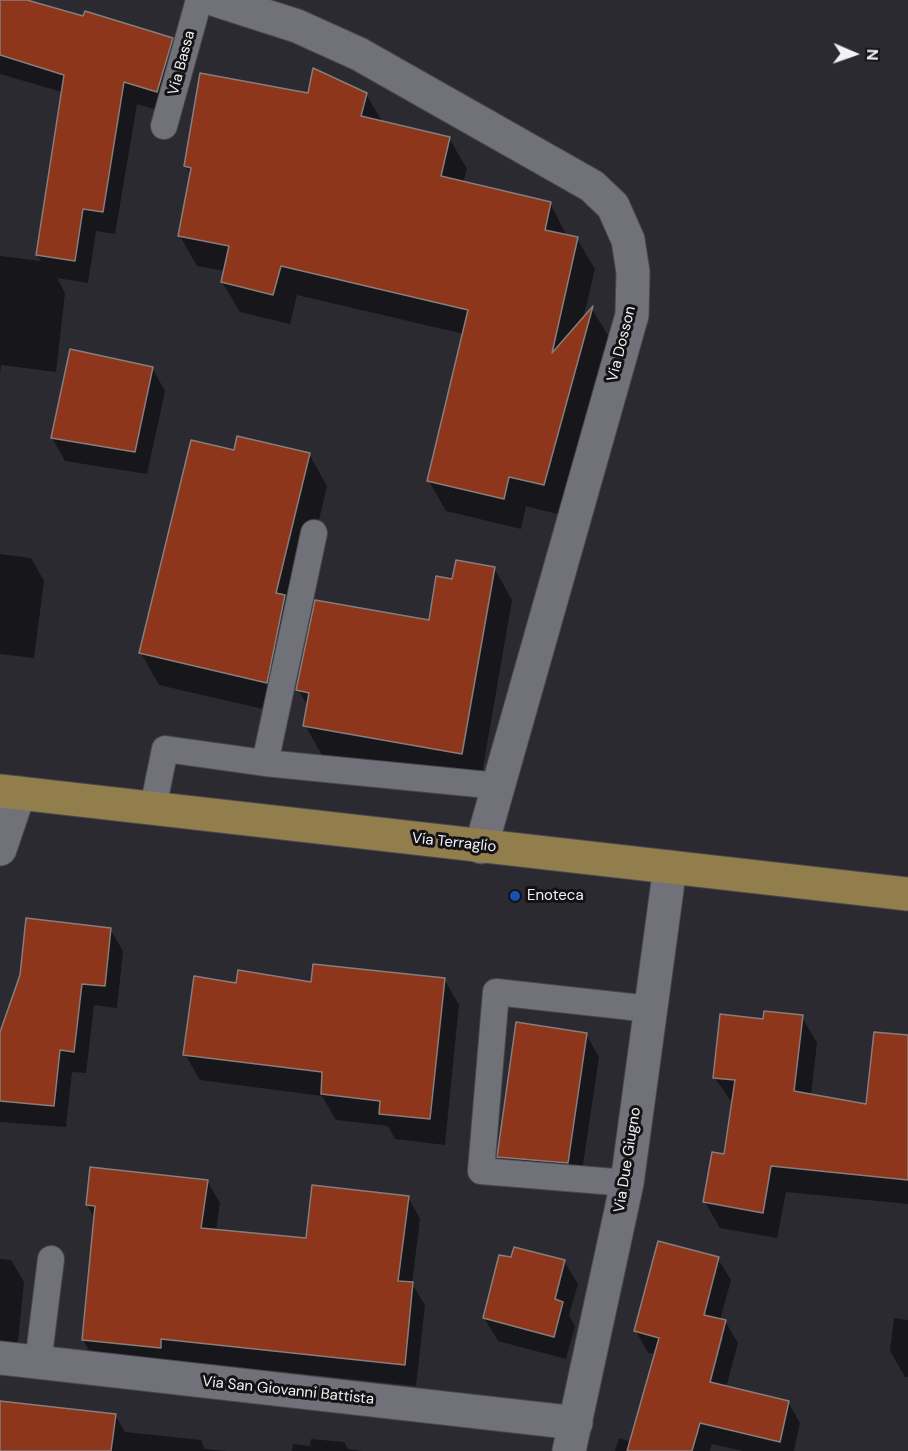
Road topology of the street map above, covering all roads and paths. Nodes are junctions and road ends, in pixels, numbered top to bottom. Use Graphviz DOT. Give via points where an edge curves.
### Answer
graph roads {
  1 [pos="199,0"];
  2 [pos="216,0"];
  3 [pos="164,126"];
  4 [pos="314,533"];
  5 [pos="266,763"];
  6 [pos="498,786"];
  7 [pos="9,792"];
  8 [pos="153,808"];
  9 [pos="481,847"];
  10 [pos="0,849"];
  11 [pos="670,867"];
  12 [pos="908,894"];
  13 [pos="650,1009"];
  14 [pos="627,1183"];
  15 [pos="51,1259"];
  16 [pos="0,1358"];
  17 [pos="38,1363"];
  18 [pos="572,1437"];
  1 -- 3 [label="lane, Via Bassa"];
  2 -- 6 [label="street, Via Dosson" via="297,26 359,54 592,186 613,206 628,240 633,272 632,315"];
  4 -- 5 [label="lane"];
  5 -- 6 [label="lane"];
  5 -- 8 [label="lane" via="165,749"];
  6 -- 9 [label="street, Via Dosson"];
  7 -- 8 [label="main road, Via Terraglio"];
  7 -- 10 [label="street"];
  8 -- 9 [label="main road, Via Terraglio"];
  9 -- 11 [label="main road, Via Terraglio"];
  11 -- 12 [label="main road, Via Terraglio"];
  11 -- 13 [label="street, Via Due Giugno"];
  13 -- 14 [label="street, Via Due Giugno"];
  13 -- 14 [label="lane" via="496,992 481,1171"];
  14 -- 18 [label="street, Via Due Giugno"];
  15 -- 17 [label="lane"];
  16 -- 17 [label="street, Via San Giovanni Battista"];
  17 -- 18 [label="street, Via San Giovanni Battista"];
}
